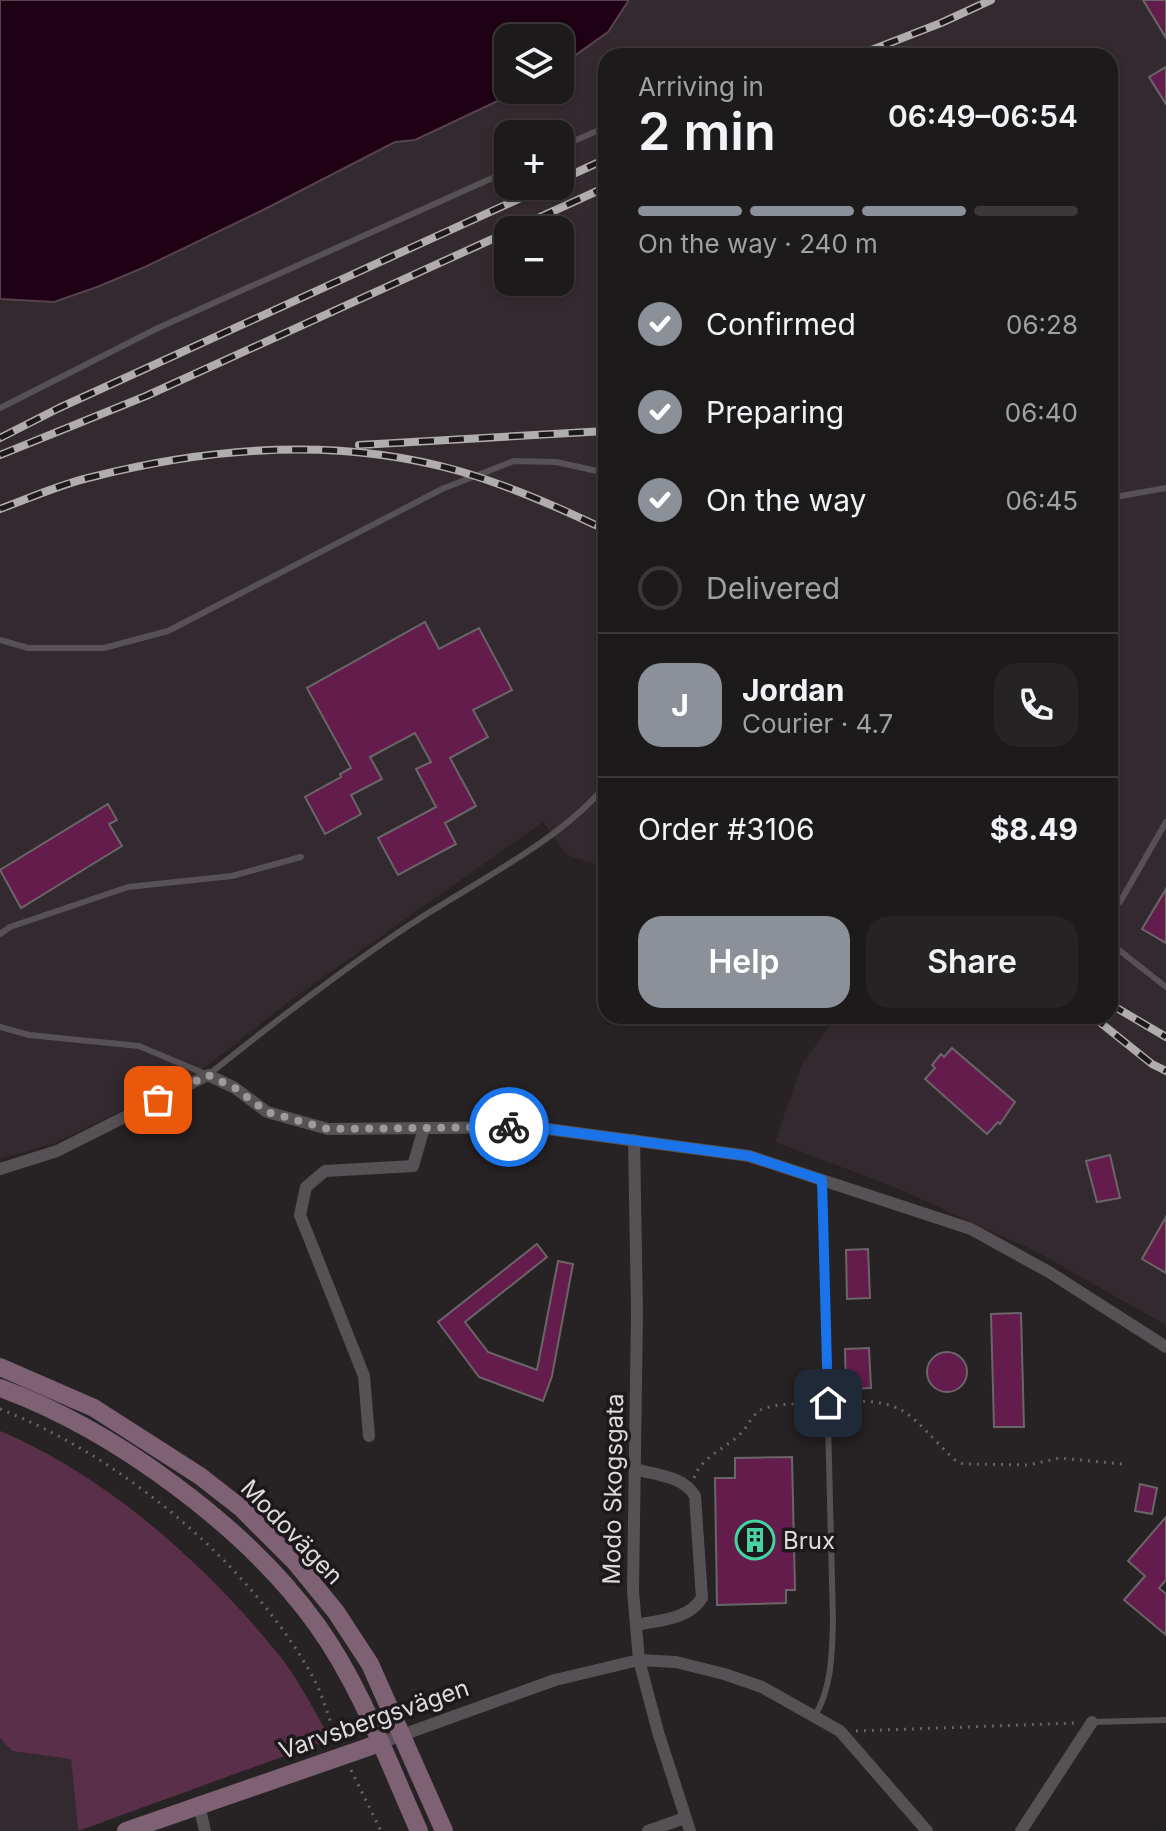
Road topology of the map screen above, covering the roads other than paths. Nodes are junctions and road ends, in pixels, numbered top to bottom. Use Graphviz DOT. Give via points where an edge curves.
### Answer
graph roads {
  1 [pos="598,130"];
  2 [pos="574,141"];
  3 [pos="494,177"];
  4 [pos="0,408"];
  5 [pos="598,471"];
  6 [pos="1166,488"];
  7 [pos="1118,497"];
  8 [pos="0,640"];
  9 [pos="598,792"];
  10 [pos="1166,822"];
  11 [pos="301,857"];
  12 [pos="1120,902"];
  13 [pos="0,934"];
  14 [pos="1118,949"];
  15 [pos="1166,987"];
  16 [pos="0,1027"];
  17 [pos="208,1075"];
  18 [pos="424,1128"];
  19 [pos="634,1140"];
  20 [pos="0,1169"];
  21 [pos="822,1180"];
  22 [pos="1166,1347"];
  23 [pos="0,1367"];
  24 [pos="0,1388"];
  25 [pos="369,1436"];
  26 [pos="635,1469"];
  27 [pos="636,1625"];
  28 [pos="639,1660"];
  29 [pos="815,1716"];
  30 [pos="1166,1720"];
  31 [pos="1092,1722"];
  32 [pos="401,1737"];
  33 [pos="380,1743"];
  34 [pos="199,1804"];
  35 [pos="685,1818"];
  36 [pos="126,1831"];
  37 [pos="205,1831"];
  38 [pos="419,1831"];
  39 [pos="444,1831"];
  40 [pos="648,1831"];
  41 [pos="690,1831"];
  42 [pos="927,1831"];
  43 [pos="1021,1831"];
  1 -- 2 [label="lane"];
  3 -- 4 [label="lane" via="158,328"];
  5 -- 8 [label="lane" via="556,462 514,461 442,489 168,631 104,648 28,648"];
  6 -- 7 [label="lane"];
  9 -- 17 [label="lane" via="563,825 302,1000"];
  10 -- 12 [label="lane"];
  11 -- 13 [label="lane" via="232,876 128,887"];
  14 -- 15 [label="lane"];
  16 -- 17 [label="lane" via="139,1046"];
  17 -- 18 [label="street" via="267,1112 328,1129"];
  17 -- 20 [label="street" via="57,1151"];
  18 -- 19 [label="street" via="533,1127"];
  18 -- 25 [label="street" via="413,1166 325,1171 306,1187 300,1215 364,1376"];
  19 -- 21 [label="street" via="749,1156"];
  19 -- 26 [label="street, Modo Skogsgata"];
  21 -- 22 [label="street" via="971,1229"];
  21 -- 29 [label="lane" via="832,1658 824,1702"];
  23 -- 32 [label="main road, Modovägen" via="94,1408 241,1508 336,1612 370,1664"];
  24 -- 33 [label="main road, Modovägen" via="81,1424 226,1529 279,1579 317,1625"];
  26 -- 27 [label="street, Modo Skogsgata"];
  26 -- 27 [label="street" via="691,1488 702,1598 686,1615"];
  27 -- 28 [label="street, Modo Skogsgata"];
  28 -- 29 [label="street, Varvsbergsvägen" via="676,1662 724,1674 762,1687"];
  28 -- 32 [label="street, Varvsbergsvägen" via="555,1680"];
  28 -- 35 [label="street, Modo Skogsgata"];
  29 -- 42 [label="street, Varvsbergsvägen" via="840,1731"];
  30 -- 31 [label="lane"];
  31 -- 43 [label="street"];
  32 -- 33 [label="street, Varvsbergsvägen"];
  32 -- 39 [label="main road, Modovägen"];
  33 -- 34 [label="main road, Varvsbergsvägen"];
  33 -- 38 [label="main road, Modovägen"];
  34 -- 36 [label="main road, Varvsbergsvägen"];
  34 -- 37 [label="street"];
  35 -- 40 [label="street"];
  35 -- 41 [label="street, Modo Skogsgata"];
}
